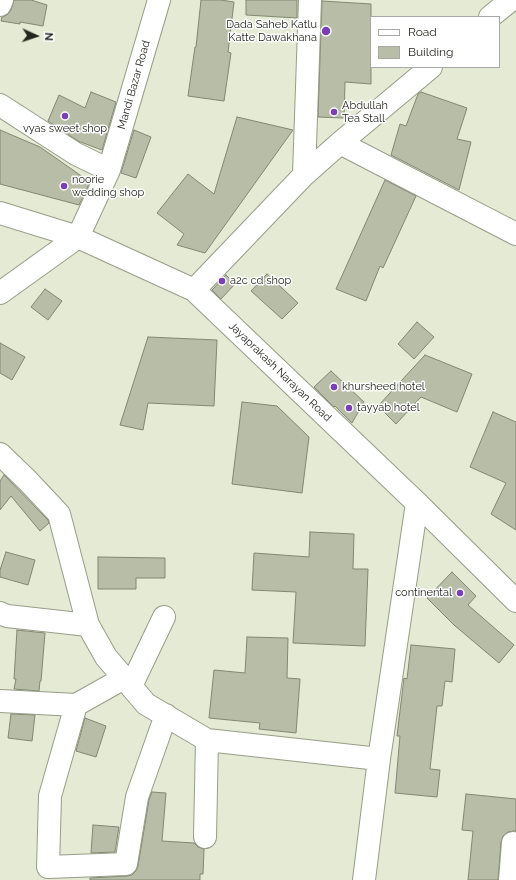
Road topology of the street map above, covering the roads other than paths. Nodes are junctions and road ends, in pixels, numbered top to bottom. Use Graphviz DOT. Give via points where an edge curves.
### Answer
graph roads {
  1 [pos="2,0"];
  2 [pos="159,0"];
  3 [pos="310,0"];
  4 [pos="511,0"];
  5 [pos="0,5"];
  6 [pos="491,16"];
  7 [pos="430,68"];
  8 [pos="0,105"];
  9 [pos="340,143"];
  10 [pos="109,170"];
  11 [pos="304,174"];
  12 [pos="0,213"];
  13 [pos="516,234"];
  14 [pos="78,237"];
  15 [pos="194,290"];
  16 [pos="0,293"];
  17 [pos="0,454"];
  18 [pos="417,503"];
  19 [pos="516,601"];
  20 [pos="0,613"];
  21 [pos="164,617"];
  22 [pos="88,626"];
  23 [pos="128,682"];
  24 [pos="0,701"];
  25 [pos="76,705"];
  26 [pos="166,715"];
  27 [pos="207,740"];
  28 [pos="379,759"];
  29 [pos="205,838"];
  30 [pos="513,843"];
  31 [pos="364,880"];
  32 [pos="510,880"];
  1 -- 5 [label="street"];
  2 -- 10 [label="street, Mandi Bazar Road"];
  3 -- 11 [label="street"];
  4 -- 6 [label="street"];
  7 -- 9 [label="street"];
  8 -- 10 [label="street" via="76,154"];
  9 -- 11 [label="street"];
  9 -- 13 [label="street"];
  10 -- 14 [label="street, Mandi Bazar Road"];
  11 -- 15 [label="street"];
  12 -- 14 [label="street, Jayaprakash Narayan Road"];
  14 -- 15 [label="street, Jayaprakash Narayan Road"];
  14 -- 16 [label="street"];
  15 -- 18 [label="street, Jayaprakash Narayan Road"];
  17 -- 22 [label="street" via="59,514"];
  18 -- 19 [label="street, Jayaprakash Narayan Road"];
  18 -- 28 [label="street"];
  20 -- 22 [label="street"];
  21 -- 23 [label="street"];
  22 -- 23 [label="street" via="106,657"];
  23 -- 25 [label="street"];
  23 -- 26 [label="street" via="146,704"];
  24 -- 25 [label="street"];
  25 -- 26 [label="street" via="50,796 48,867 126,864 137,797"];
  26 -- 27 [label="street"];
  27 -- 28 [label="street"];
  27 -- 29 [label="street"];
  28 -- 31 [label="street"];
  30 -- 32 [label="street"];
}
